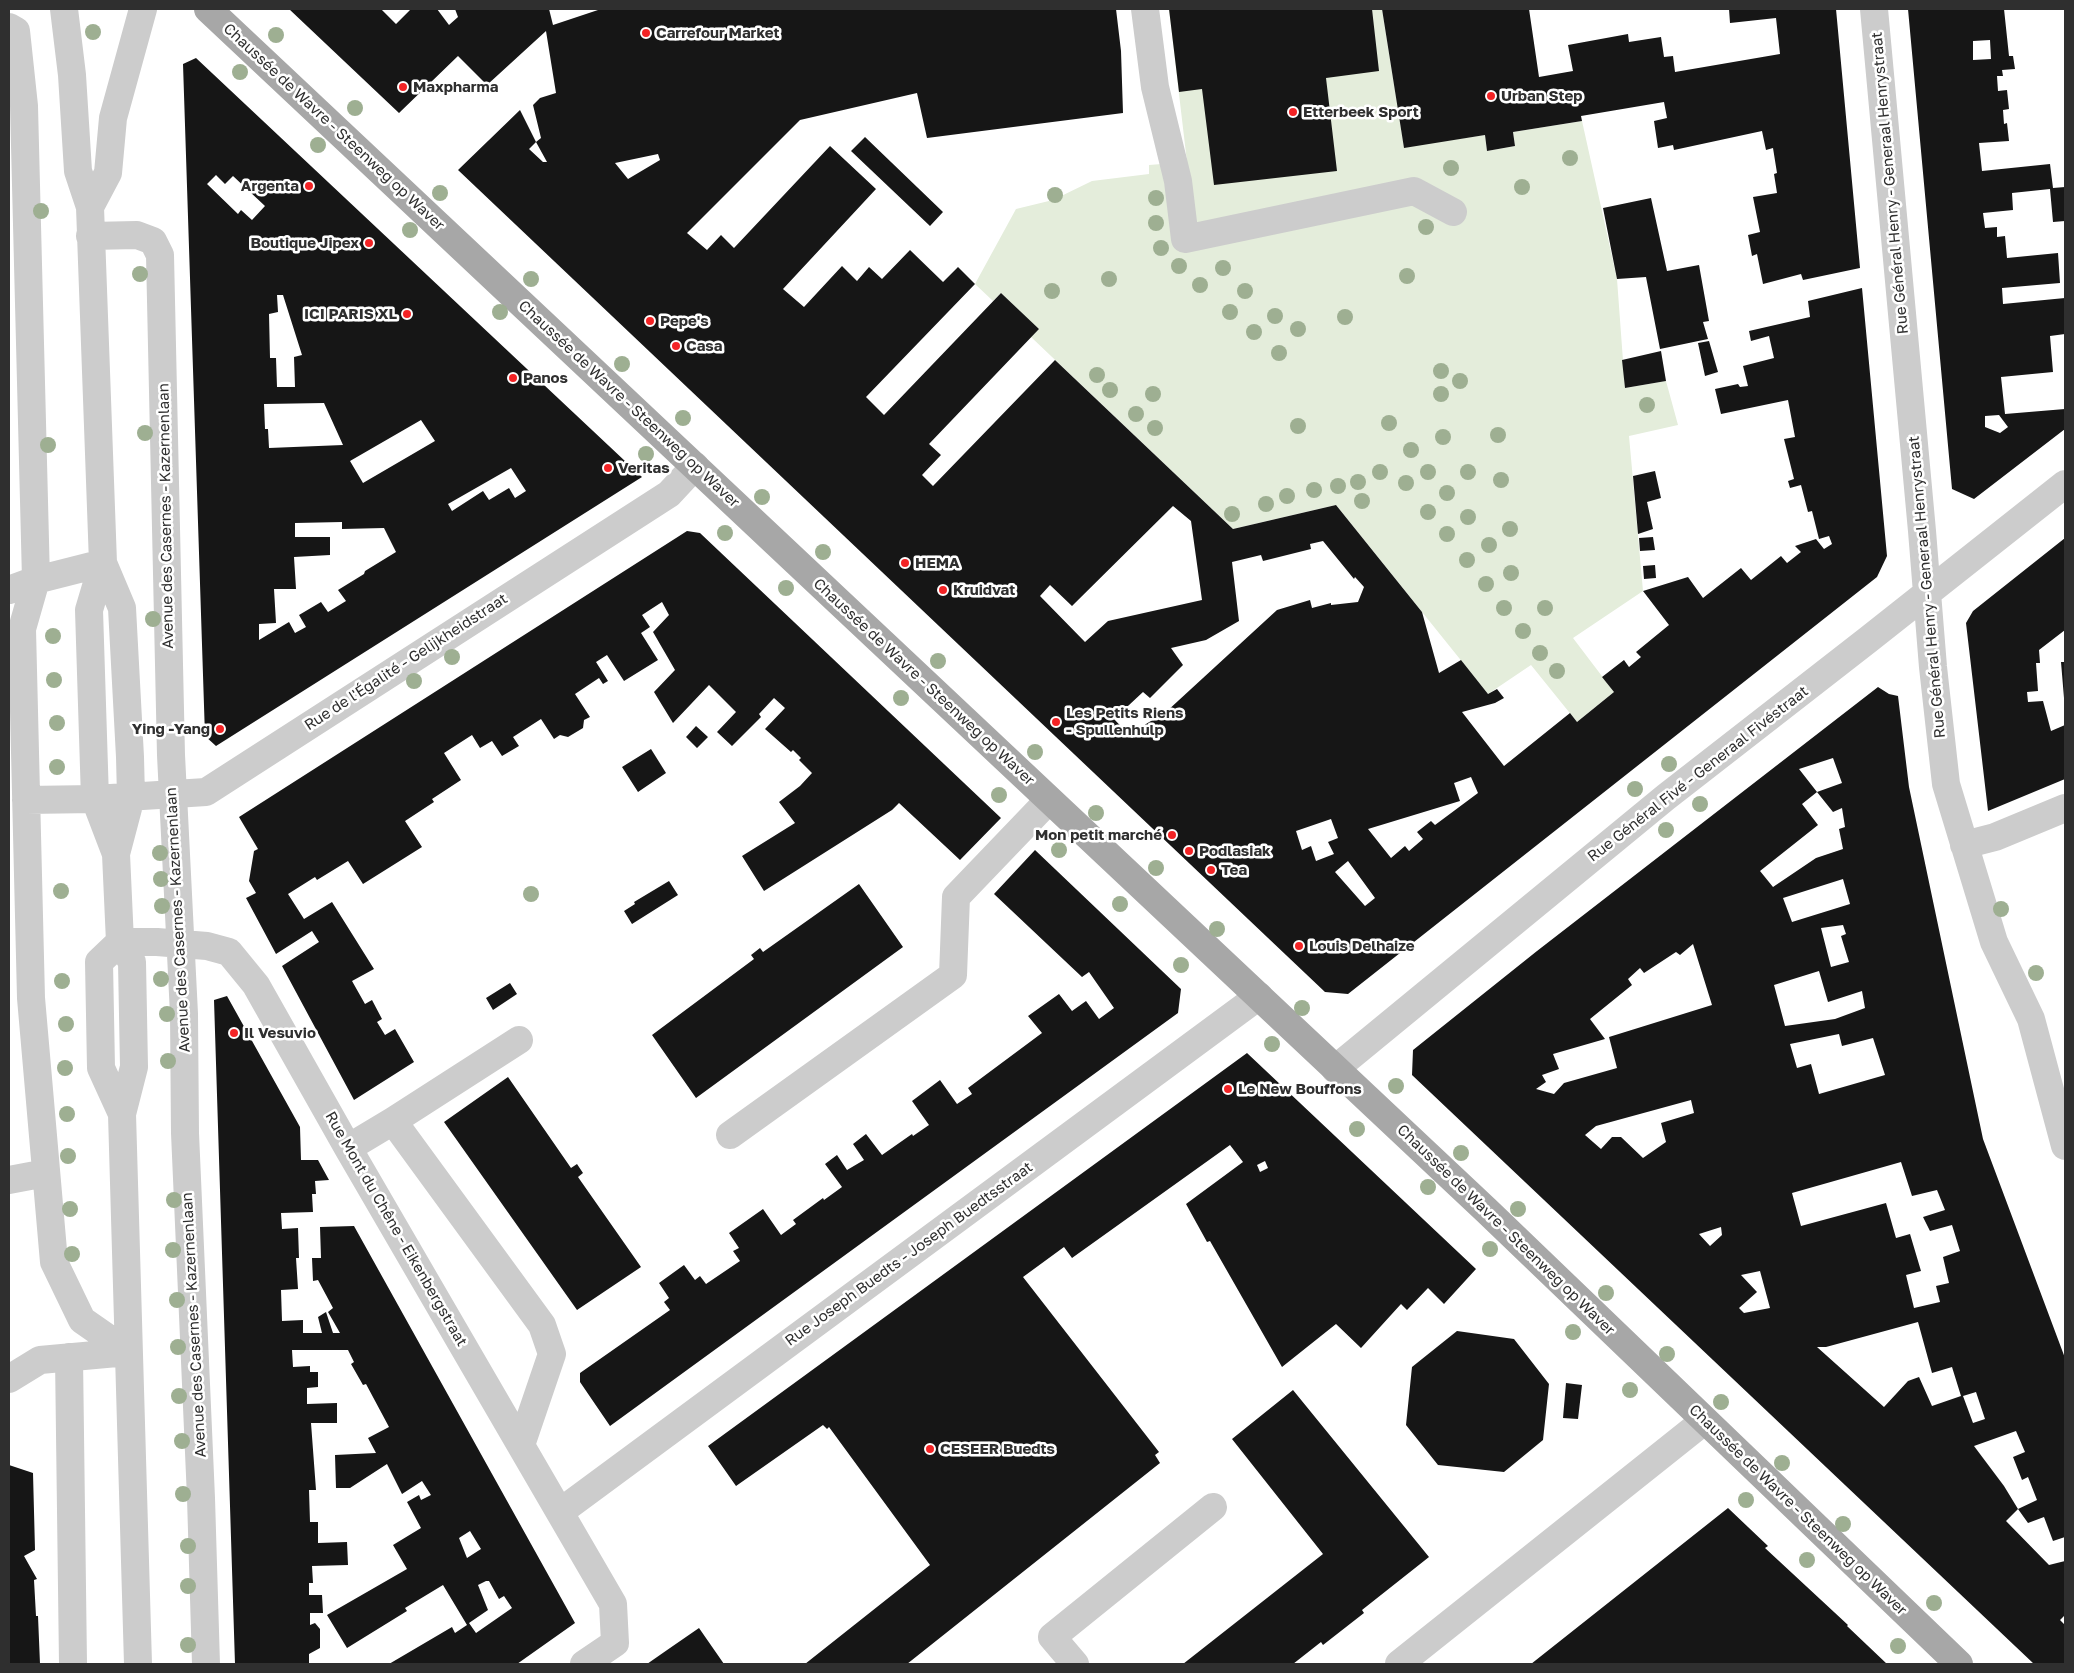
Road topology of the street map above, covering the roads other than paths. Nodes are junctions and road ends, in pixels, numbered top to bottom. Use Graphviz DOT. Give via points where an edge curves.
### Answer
graph roads {
  1 [pos="64,9"];
  2 [pos="143,9"];
  3 [pos="208,9"];
  4 [pos="1145,9"];
  5 [pos="1874,9"];
  6 [pos="12,29"];
  7 [pos="90,207"];
  8 [pos="1453,212"];
  9 [pos="90,236"];
  10 [pos="695,466"];
  11 [pos="2065,484"];
  12 [pos="103,563"];
  13 [pos="36,580"];
  14 [pos="9,590"];
  15 [pos="1928,594"];
  16 [pos="173,795"];
  17 [pos="131,797"];
  18 [pos="95,799"];
  19 [pos="26,800"];
  20 [pos="1050,800"];
  21 [pos="2065,808"];
  22 [pos="1964,845"];
  23 [pos="116,854"];
  24 [pos="120,942"];
  25 [pos="181,945"];
  26 [pos="1259,996"];
  27 [pos="519,1040"];
  28 [pos="1335,1068"];
  29 [pos="393,1121"];
  30 [pos="730,1136"];
  31 [pos="2065,1146"];
  32 [pos="348,1148"];
  33 [pos="46,1173"];
  34 [pos="9,1180"];
  35 [pos="128,1352"];
  36 [pos="69,1357"];
  37 [pos="9,1379"];
  38 [pos="1704,1421"];
  39 [pos="521,1445"];
  40 [pos="1213,1507"];
  41 [pos="560,1512"];
  42 [pos="73,1664"];
  43 [pos="138,1664"];
  44 [pos="206,1664"];
  45 [pos="584,1664"];
  46 [pos="1075,1664"];
  47 [pos="1400,1664"];
  48 [pos="1959,1664"];
  1 -- 7 [label="street" via="78,170"];
  2 -- 7 [label="street" via="114,118 108,172"];
  3 -- 10 [label="main road, Chaussée de Wavre - Steenweg op Waver"];
  4 -- 8 [label="street" via="1155,87 1178,181 1185,240 1414,192"];
  5 -- 15 [label="street, Rue Général Henry - Generaal Henrystraat"];
  6 -- 13 [label="street" via="24,106"];
  7 -- 9 [label="street"];
  9 -- 12 [label="street"];
  9 -- 16 [label="street, Avenue des Casernes - Kazernenlaan" via="137,235 153,242 160,255"];
  10 -- 16 [label="street, Rue de l'Égalité - Gelijkheidstraat" via="669,494 206,792"];
  10 -- 20 [label="main road, Chaussée de Wavre - Steenweg op Waver"];
  11 -- 15 [label="street, Rue Général Fivé - Generaal Fivéstraat"];
  12 -- 13 [label="street"];
  12 -- 17 [label="street" via="122,608"];
  12 -- 18 [label="street" via="89,610"];
  13 -- 14 [label="street"];
  13 -- 19 [label="street" via="22,629"];
  15 -- 22 [label="street, Rue Général Henry - Generaal Henrystraat" via="1946,784"];
  15 -- 28 [label="street, Rue Général Fivé - Generaal Fivéstraat" via="1666,797"];
  16 -- 17 [label="street, Rue de l'Égalité - Gelijkheidstraat"];
  16 -- 25 [label="street, Avenue des Casernes - Kazernenlaan"];
  17 -- 18 [label="street, Rue de l'Égalité - Gelijkheidstraat"];
  17 -- 23 [label="street"];
  18 -- 19 [label="street, Rue de l'Égalité - Gelijkheidstraat"];
  18 -- 23 [label="street"];
  19 -- 33 [label="street" via="31,998"];
  20 -- 26 [label="main road, Chaussée de Wavre - Steenweg op Waver"];
  20 -- 30 [label="street" via="956,897 953,975"];
  21 -- 22 [label="street" via="1995,837"];
  22 -- 31 [label="street, Rue Général Henry - Generaal Henrystraat" via="1994,942 2031,1019"];
  23 -- 24 [label="street"];
  24 -- 25 [label="street, Rue Mont du Chêne - Eikenbergstraat"];
  24 -- 35 [label="street" via="99,962 101,1068 122,1114"];
  25 -- 32 [label="street, Rue Mont du Chêne - Eikenbergstraat" via="207,946 230,952 256,985"];
  25 -- 44 [label="street, Avenue des Casernes - Kazernenlaan" via="185,1133"];
  26 -- 28 [label="main road, Chaussée de Wavre - Steenweg op Waver"];
  26 -- 41 [label="street, Rue Joseph Buedts - Joseph Buedtsstraat"];
  27 -- 29 [label="street"];
  28 -- 38 [label="main road, Chaussée de Wavre - Steenweg op Waver"];
  29 -- 32 [label="street"];
  29 -- 39 [label="street" via="542,1325 552,1354"];
  32 -- 39 [label="street, Rue Mont du Chêne - Eikenbergstraat"];
  33 -- 34 [label="street"];
  33 -- 35 [label="street" via="54,1262 82,1320"];
  35 -- 36 [label="street"];
  35 -- 43 [label="street"];
  36 -- 37 [label="street" via="40,1360"];
  36 -- 42 [label="street"];
  38 -- 47 [label="street"];
  38 -- 48 [label="main road, Chaussée de Wavre - Steenweg op Waver"];
  39 -- 41 [label="street, Rue Mont du Chêne - Eikenbergstraat"];
  40 -- 46 [label="street" via="1052,1637"];
  41 -- 45 [label="street, Rue Mont du Chêne - Eikenbergstraat" via="613,1604 615,1643"];
}
